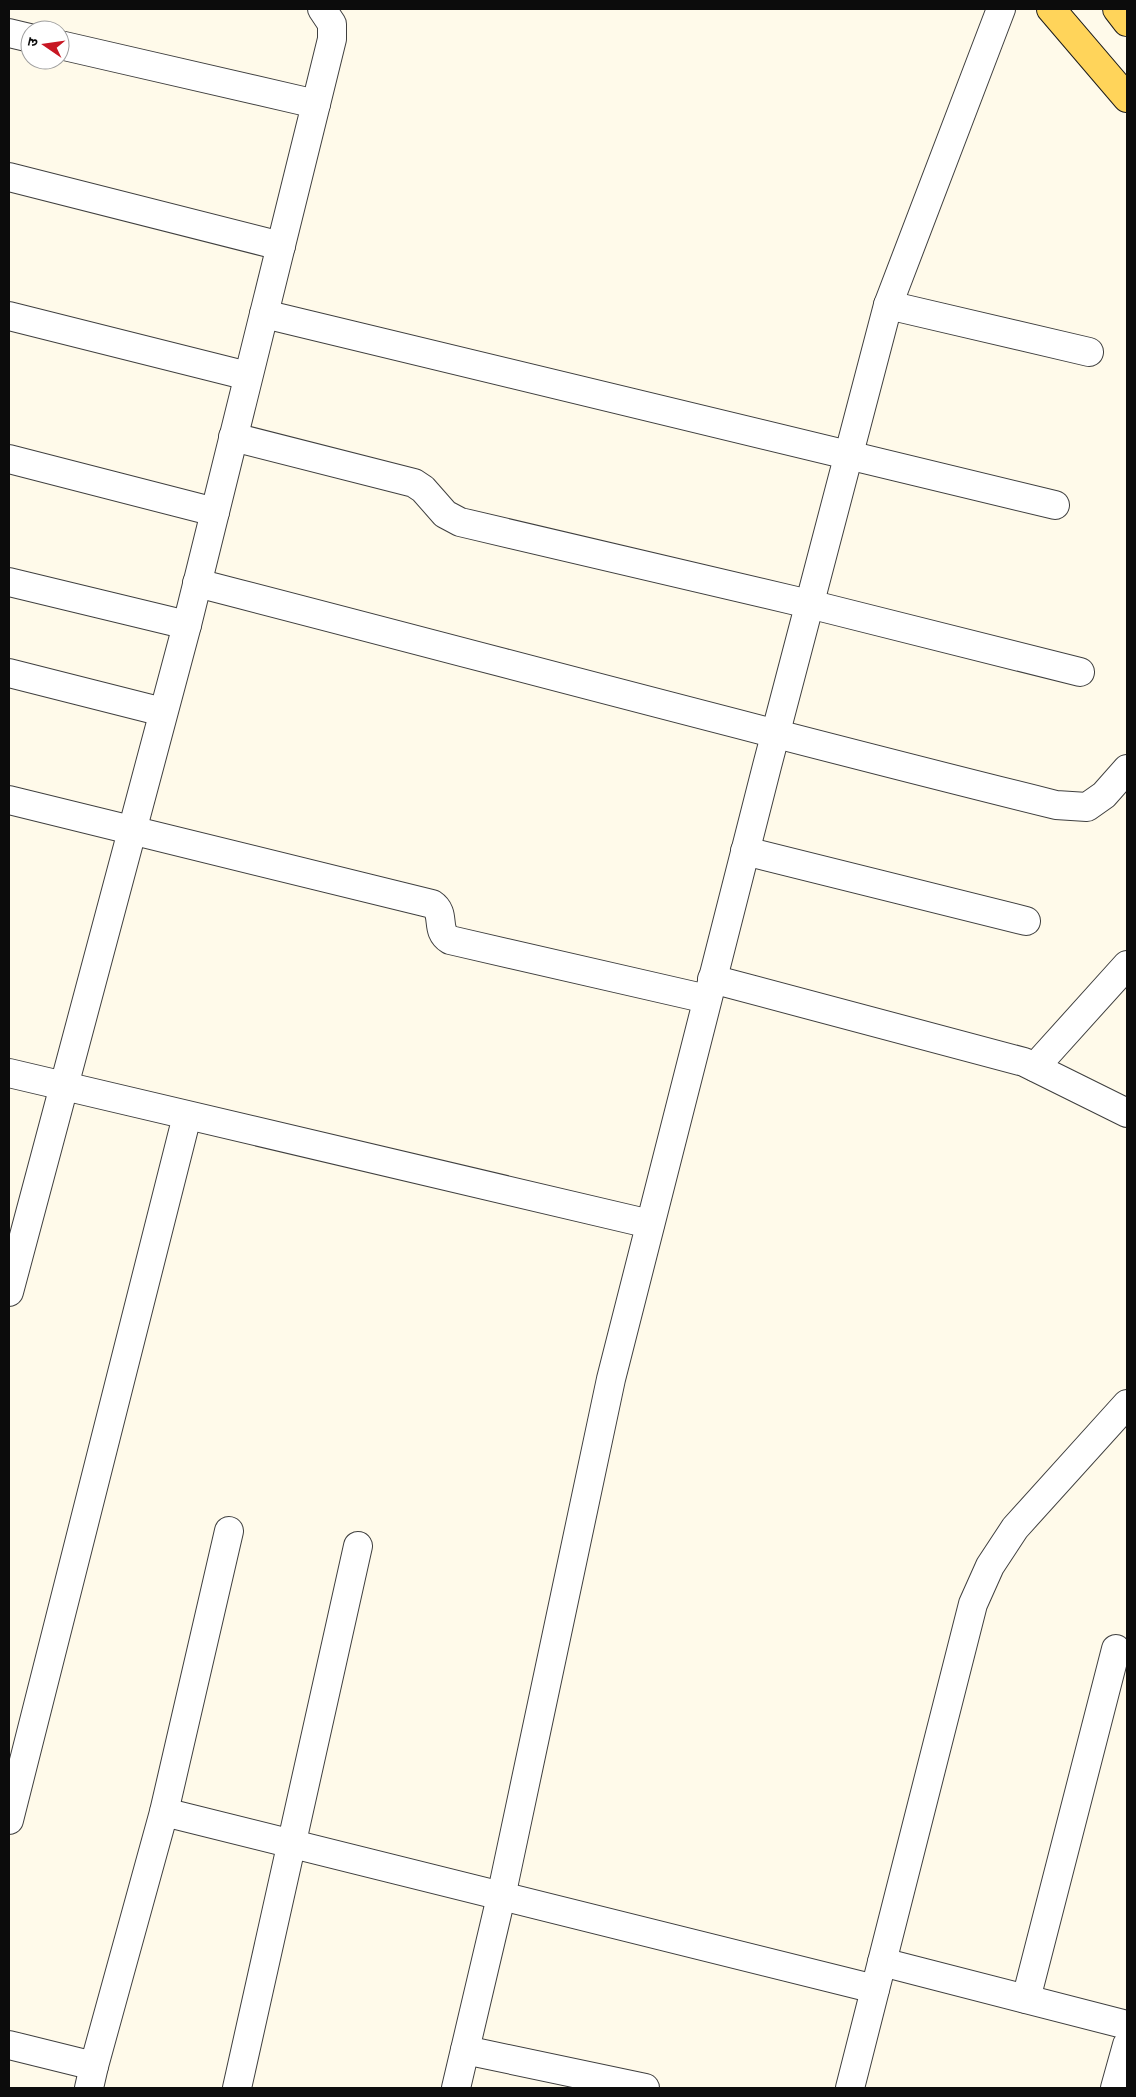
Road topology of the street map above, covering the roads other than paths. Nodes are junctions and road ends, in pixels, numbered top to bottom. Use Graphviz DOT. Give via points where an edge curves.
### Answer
graph roads {
  1 [pos="322,9"];
  2 [pos="1001,9"];
  3 [pos="1051,9"];
  4 [pos="1117,9"];
  5 [pos="1127,22"];
  6 [pos="70,47"];
  7 [pos="1127,98"];
  8 [pos="316,104"];
  9 [pos="9,177"];
  10 [pos="281,246"];
  11 [pos="888,305"];
  12 [pos="264,314"];
  13 [pos="9,316"];
  14 [pos="1089,352"];
  15 [pos="248,376"];
  16 [pos="233,438"];
  17 [pos="848,454"];
  18 [pos="9,459"];
  19 [pos="1055,505"];
  20 [pos="215,512"];
  21 [pos="9,582"];
  22 [pos="197,583"];
  23 [pos="810,604"];
  24 [pos="187,625"];
  25 [pos="1080,672"];
  26 [pos="9,673"];
  27 [pos="163,712"];
  28 [pos="775,735"];
  29 [pos="1127,769"];
  30 [pos="9,800"];
  31 [pos="132,831"];
  32 [pos="745,851"];
  33 [pos="1026,921"];
  34 [pos="1127,965"];
  35 [pos="710,989"];
  36 [pos="1035,1067"];
  37 [pos="9,1073"];
  38 [pos="63,1087"];
  39 [pos="1127,1114"];
  40 [pos="188,1116"];
  41 [pos="19,1209"];
  42 [pos="650,1224"];
  43 [pos="9,1292"];
  44 [pos="1127,1404"];
  45 [pos="229,1531"];
  46 [pos="358,1546"];
  47 [pos="1116,1649"];
  48 [pos="164,1812"];
  49 [pos="9,1820"];
  50 [pos="292,1845"];
  51 [pos="501,1897"];
  52 [pos="882,1962"];
  53 [pos="875,1989"];
  54 [pos="1026,1999"];
  55 [pos="1127,2025"];
  56 [pos="9,2045"];
  57 [pos="1127,2045"];
  58 [pos="465,2050"];
  59 [pos="92,2077"];
  60 [pos="237,2088"];
  61 [pos="456,2088"];
  62 [pos="645,2088"];
  63 [pos="850,2088"];
  64 [pos="1115,2088"];
  1 -- 8 [label="street" via="332,24 332,39"];
  2 -- 11 [label="street"];
  3 -- 7 [label="main road"];
  4 -- 5 [label="main road"];
  6 -- 8 [label="street"];
  8 -- 10 [label="street"];
  9 -- 10 [label="street"];
  10 -- 12 [label="street"];
  11 -- 14 [label="street"];
  11 -- 17 [label="street"];
  12 -- 15 [label="street"];
  12 -- 17 [label="street"];
  13 -- 15 [label="street"];
  15 -- 16 [label="street"];
  16 -- 20 [label="street"];
  16 -- 23 [label="street" via="414,482 445,514 460,522"];
  17 -- 19 [label="street"];
  17 -- 23 [label="street"];
  18 -- 20 [label="street"];
  20 -- 22 [label="street"];
  21 -- 24 [label="street"];
  22 -- 24 [label="street"];
  22 -- 28 [label="street"];
  23 -- 25 [label="street"];
  23 -- 28 [label="street"];
  24 -- 27 [label="street"];
  26 -- 27 [label="street"];
  27 -- 31 [label="street"];
  28 -- 29 [label="street" via="1056,806 1087,806 1104,795"];
  28 -- 32 [label="street"];
  30 -- 31 [label="street"];
  31 -- 35 [label="street" via="432,904 440,915 444,936 450,940"];
  31 -- 38 [label="street"];
  32 -- 33 [label="street"];
  32 -- 35 [label="street"];
  34 -- 36 [label="street"];
  35 -- 36 [label="street"];
  35 -- 42 [label="street"];
  36 -- 39 [label="street"];
  37 -- 38 [label="street"];
  38 -- 40 [label="street"];
  38 -- 41 [label="street"];
  40 -- 42 [label="street"];
  40 -- 49 [label="street"];
  41 -- 43 [label="street"];
  42 -- 51 [label="street" via="611,1379"];
  44 -- 52 [label="street" via="1015,1528 983,1581 973,1604"];
  45 -- 48 [label="street"];
  46 -- 50 [label="street"];
  47 -- 54 [label="street"];
  48 -- 50 [label="street"];
  48 -- 59 [label="street"];
  50 -- 51 [label="street"];
  50 -- 60 [label="street"];
  51 -- 53 [label="street"];
  51 -- 58 [label="street"];
  52 -- 53 [label="street"];
  52 -- 54 [label="street"];
  53 -- 63 [label="street"];
  54 -- 55 [label="street"];
  56 -- 59 [label="street"];
  57 -- 64 [label="street"];
  58 -- 61 [label="street"];
  58 -- 62 [label="street"];
}
